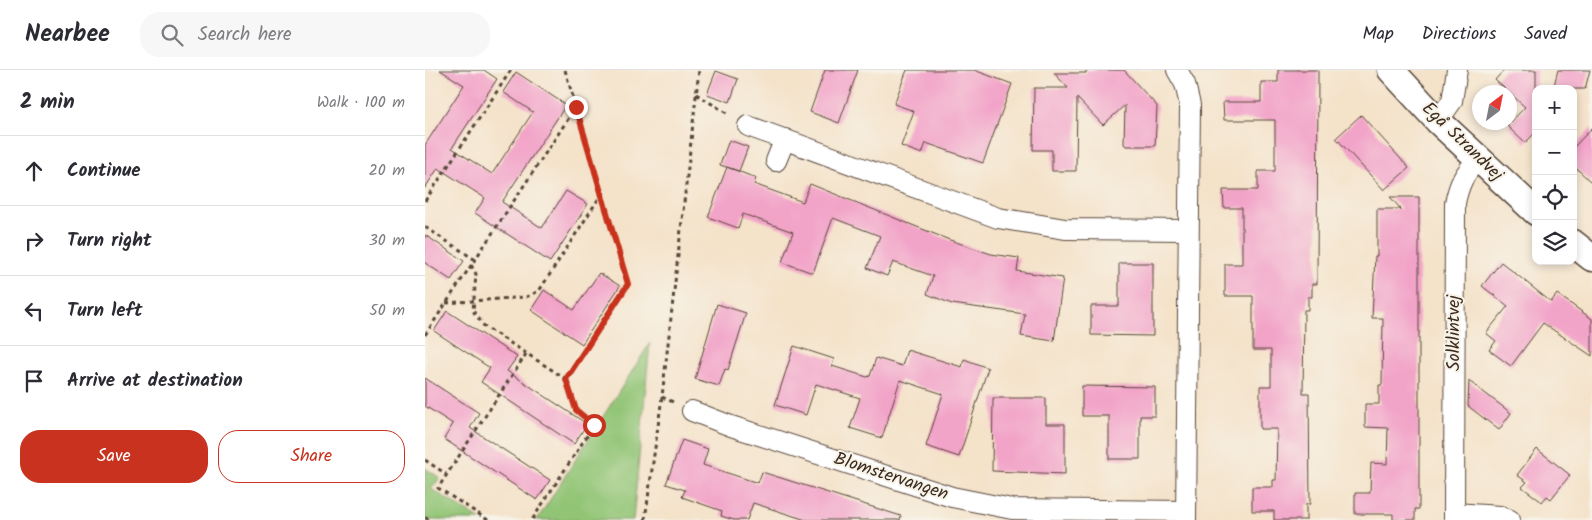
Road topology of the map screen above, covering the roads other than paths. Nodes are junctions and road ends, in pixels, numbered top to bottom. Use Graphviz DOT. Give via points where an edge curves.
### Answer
graph roads {
  1 [pos="1177,70"];
  2 [pos="1391,70"];
  3 [pos="1457,70"];
  4 [pos="1438,121"];
  5 [pos="748,126"];
  6 [pos="785,139"];
  7 [pos="1478,160"];
  8 [pos="776,161"];
  9 [pos="1532,208"];
  10 [pos="1188,230"];
  11 [pos="1577,246"];
  12 [pos="1592,258"];
  13 [pos="692,411"];
  14 [pos="1186,516"];
  15 [pos="1453,517"];
  16 [pos="1510,520"];
  1 -- 10 [label="street, Blomstervangen" via="1185,84 1190,105"];
  2 -- 4 [label="street, Egå Strandvej"];
  3 -- 4 [label="street" via="1452,102"];
  4 -- 7 [label="street, Egå Strandvej"];
  5 -- 6 [label="street"];
  6 -- 8 [label="street"];
  6 -- 10 [label="street" via="998,218 1065,229"];
  7 -- 9 [label="street, Egå Strandvej"];
  7 -- 15 [label="street, Solklintvej" via="1459,185 1455,203"];
  10 -- 14 [label="street, Blomstervangen"];
  11 -- 12 [label="street"];
  13 -- 14 [label="street, Blomstervangen" via="985,505 1012,509"];
  15 -- 16 [label="street, Solklintvej" via="1500,516"];
}
